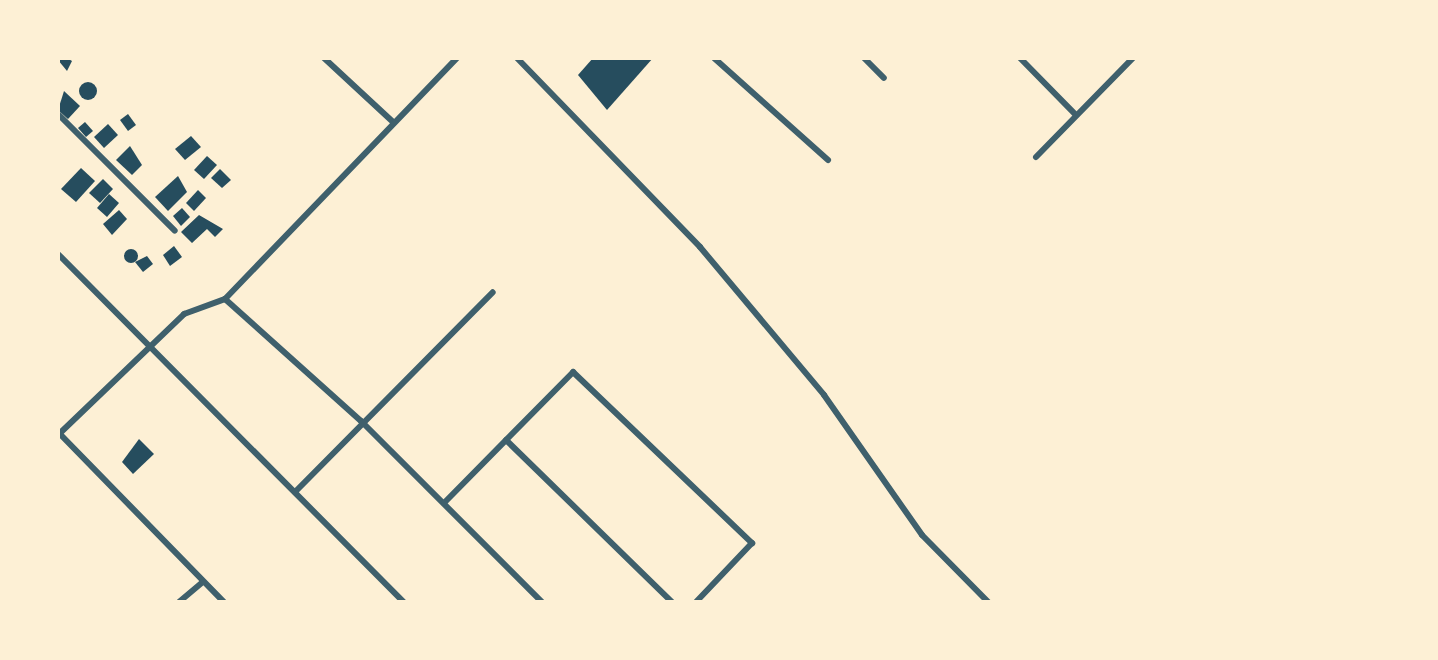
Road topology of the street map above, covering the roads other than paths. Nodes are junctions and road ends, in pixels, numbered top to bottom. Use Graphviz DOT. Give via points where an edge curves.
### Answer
graph roads {
  1 [pos="324,58"];
  2 [pos="457,58"];
  3 [pos="517,58"];
  4 [pos="714,58"];
  5 [pos="864,58"];
  6 [pos="1020,58"];
  7 [pos="1133,58"];
  8 [pos="884,78"];
  9 [pos="58,114"];
  10 [pos="1076,115"];
  11 [pos="392,121"];
  12 [pos="1036,157"];
  13 [pos="828,160"];
  14 [pos="175,231"];
  15 [pos="58,254"];
  16 [pos="493,292"];
  17 [pos="225,299"];
  18 [pos="150,346"];
  19 [pos="361,421"];
  20 [pos="58,433"];
  21 [pos="506,440"];
  22 [pos="295,492"];
  23 [pos="444,503"];
  24 [pos="203,582"];
  25 [pos="179,602"];
  26 [pos="224,602"];
  27 [pos="404,602"];
  28 [pos="542,602"];
  29 [pos="672,602"];
  30 [pos="696,602"];
  31 [pos="988,602"];
  1 -- 11 [label="street"];
  2 -- 11 [label="street"];
  3 -- 31 [label="street" via="700,247 824,395 922,535"];
  4 -- 13 [label="street"];
  5 -- 8 [label="street"];
  6 -- 10 [label="street"];
  7 -- 10 [label="street"];
  9 -- 14 [label="street"];
  10 -- 12 [label="street"];
  11 -- 17 [label="street" via="366,158"];
  15 -- 18 [label="street"];
  16 -- 19 [label="street"];
  17 -- 18 [label="street" via="192,307"];
  17 -- 19 [label="street"];
  18 -- 20 [label="street"];
  18 -- 22 [label="street"];
  19 -- 22 [label="street"];
  19 -- 23 [label="street"];
  20 -- 24 [label="street"];
  21 -- 23 [label="street"];
  21 -- 29 [label="street"];
  21 -- 30 [label="street" via="573,372 752,543"];
  22 -- 27 [label="street"];
  23 -- 28 [label="street"];
  24 -- 25 [label="street"];
  24 -- 26 [label="street"];
}
